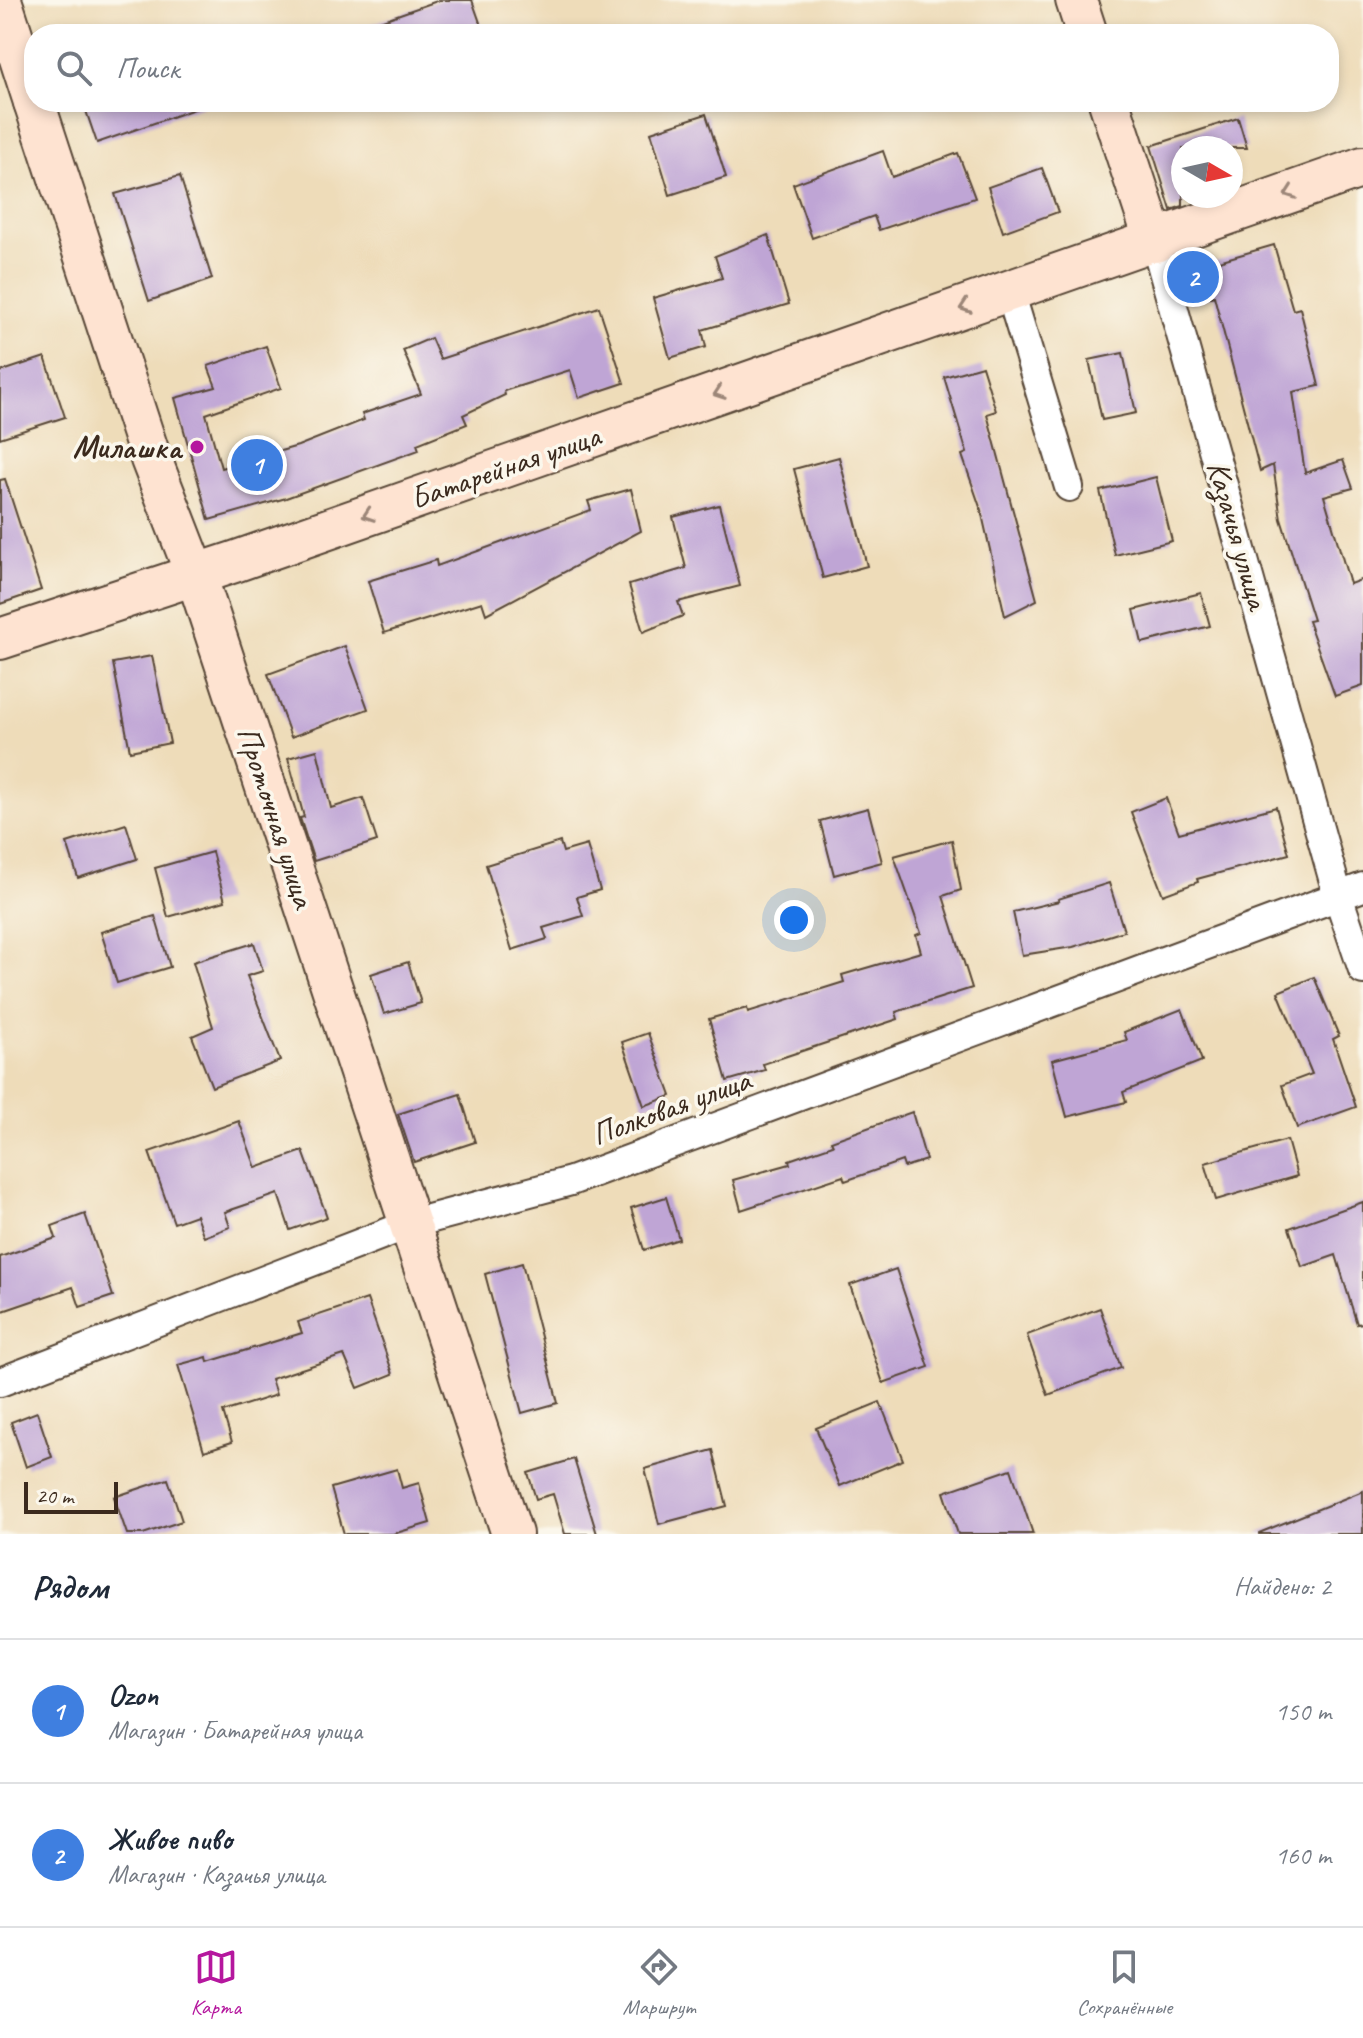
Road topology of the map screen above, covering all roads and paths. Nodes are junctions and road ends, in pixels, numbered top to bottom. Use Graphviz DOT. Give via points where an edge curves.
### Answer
graph roads {
  1 [pos="1,0"];
  2 [pos="1076,0"];
  3 [pos="1084,24"];
  4 [pos="24,71"];
  5 [pos="37,112"];
  6 [pos="1112,112"];
  7 [pos="1363,167"];
  8 [pos="1155,242"];
  9 [pos="1010,292"];
  10 [pos="1069,487"];
  11 [pos="196,575"];
  12 [pos="0,639"];
  13 [pos="1351,892"];
  14 [pos="1363,970"];
  15 [pos="410,1224"];
  16 [pos="0,1382"];
  17 [pos="512,1534"];
  1 -- 4 [label="street, Проточная улица"];
  2 -- 3 [label="street"];
  5 -- 11 [label="street, Проточная улица" via="151,459"];
  6 -- 8 [label="street, Казачья улица"];
  7 -- 8 [label="street, Батарейная улица, one-way"];
  8 -- 9 [label="street, Батарейная улица"];
  8 -- 13 [label="street, Казачья улица"];
  9 -- 10 [label="street"];
  9 -- 11 [label="street, Батарейная улица, one-way"];
  11 -- 12 [label="street, Батарейная улица"];
  11 -- 15 [label="street, Проточная улица"];
  13 -- 14 [label="street, Казачья улица"];
  13 -- 15 [label="street, Полковая улица" via="571,1181"];
  15 -- 16 [label="street, Полковая улица"];
  15 -- 17 [label="street, Проточная улица"];
}
